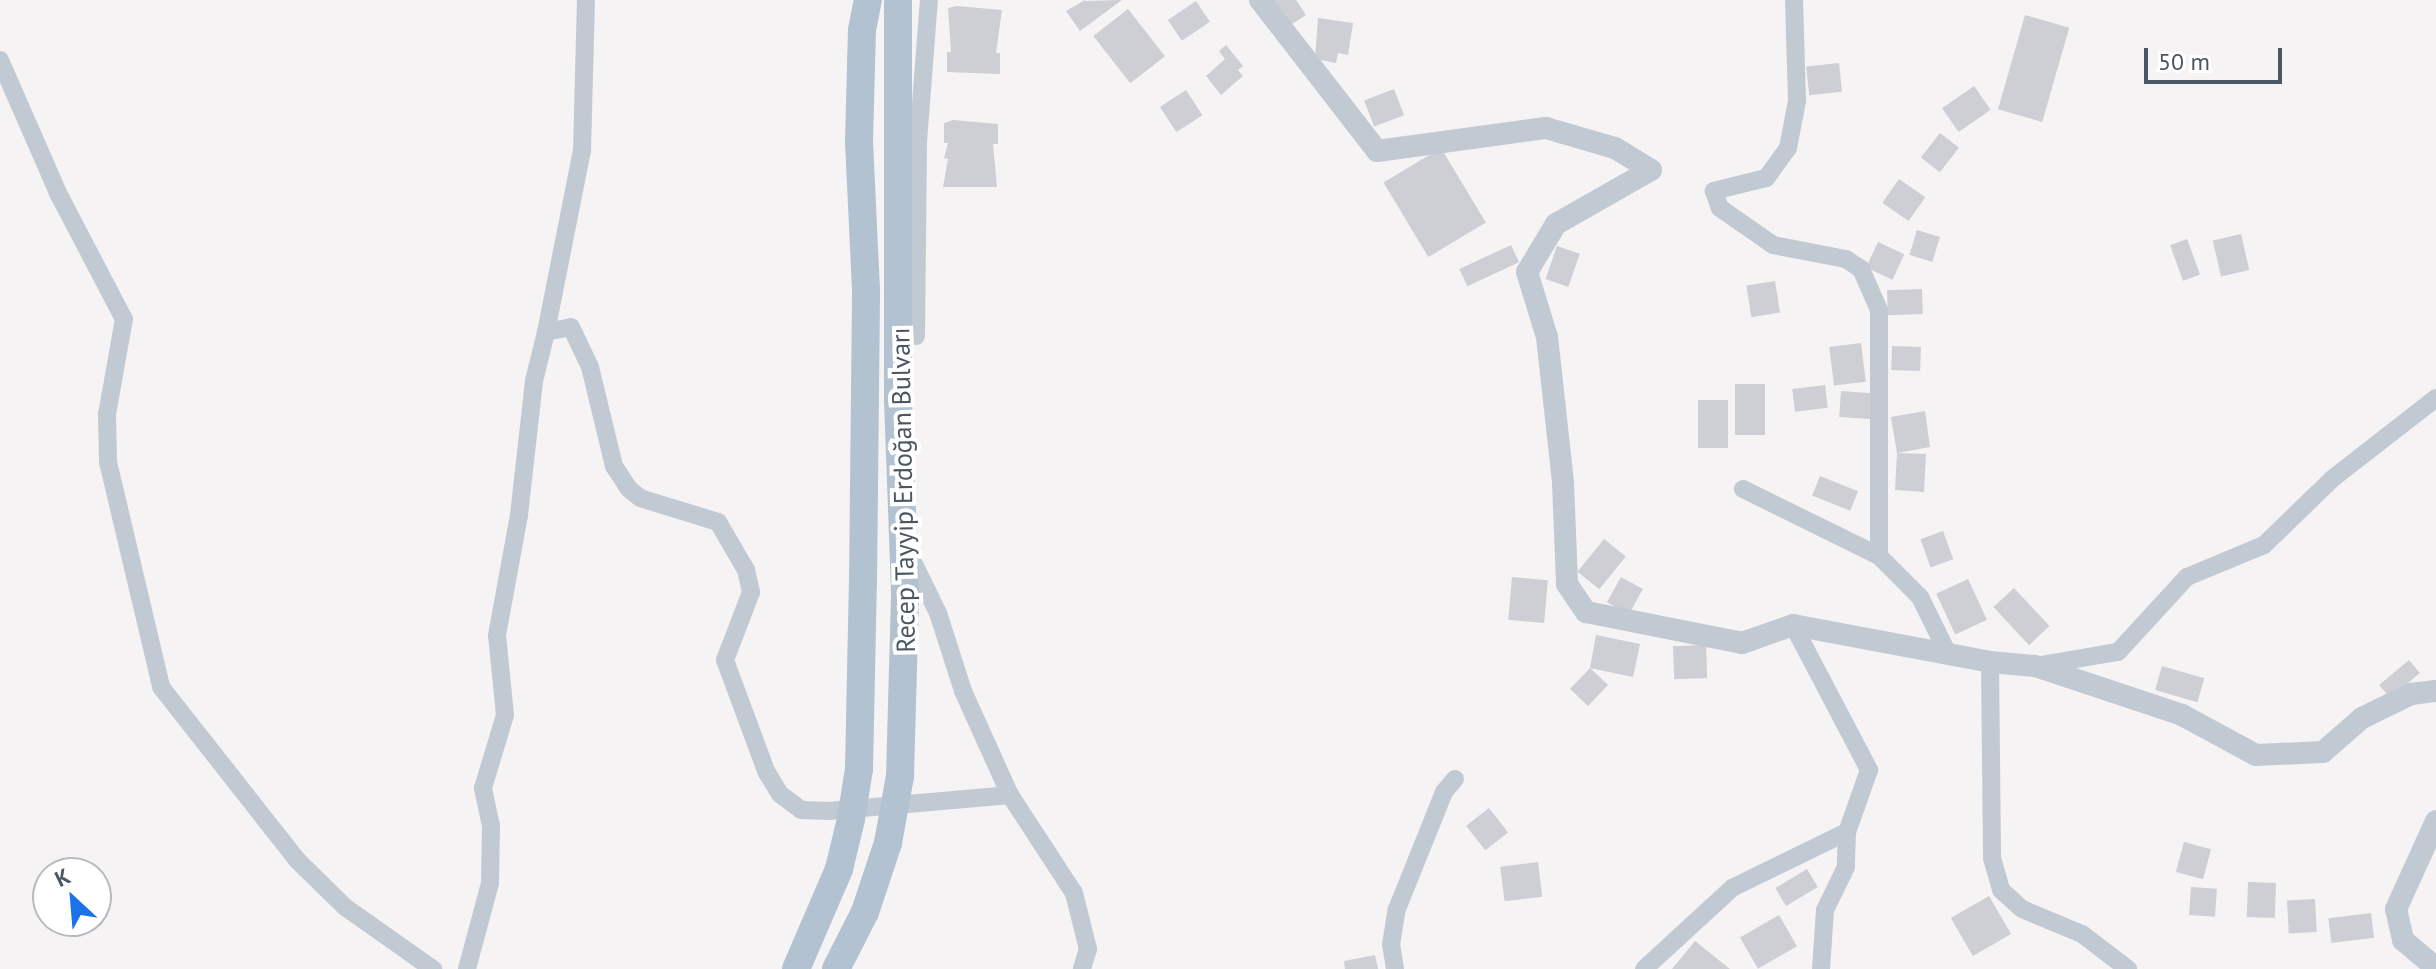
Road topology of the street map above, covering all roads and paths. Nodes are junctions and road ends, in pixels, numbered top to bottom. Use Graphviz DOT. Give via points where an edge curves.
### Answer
graph roads {
  1 [pos="586,0"];
  2 [pos="868,0"];
  3 [pos="898,0"];
  4 [pos="929,0"];
  5 [pos="1260,0"];
  6 [pos="1794,0"];
  7 [pos="0,60"];
  8 [pos="546,332"];
  9 [pos="916,336"];
  10 [pos="2436,398"];
  11 [pos="1743,489"];
  12 [pos="1879,556"];
  13 [pos="914,564"];
  14 [pos="1793,625"];
  15 [pos="1948,654"];
  16 [pos="1990,662"];
  17 [pos="2035,666"];
  18 [pos="2436,691"];
  19 [pos="1455,779"];
  20 [pos="1010,795"];
  21 [pos="2436,821"];
  22 [pos="1847,832"];
  23 [pos="2436,968"];
  24 [pos="433,969"];
  25 [pos="467,969"];
  26 [pos="796,969"];
  27 [pos="836,969"];
  28 [pos="1082,969"];
  29 [pos="1395,969"];
  30 [pos="1644,969"];
  31 [pos="1821,969"];
  32 [pos="2128,969"];
  1 -- 8 [label="street" via="582,151"];
  2 -- 26 [label="main road, Recep Tayyip Erdoğan Bulvarı, bridge" via="862,30 859,142 866,290 859,769 839,869"];
  3 -- 27 [label="main road, Recep Tayyip Erdoğan Bulvarı, bridge" via="898,400 906,683 888,843 865,912"];
  4 -- 9 [label="street" via="918,142"];
  5 -- 14 [label="street" via="1377,151 1546,128 1615,148 1651,170 1556,224 1527,272 1547,337 1563,483 1567,584 1586,612 1742,643"];
  6 -- 12 [label="street" via="1797,101 1788,148 1766,178 1714,191 1720,208 1773,245 1853,264 1879,310"];
  7 -- 24 [label="street" via="58,193 124,319 107,414 108,462 161,687 307,870 345,907"];
  8 -- 20 [label="street" via="571,327 590,367 614,466 629,489 640,498 718,522 746,570 751,592 725,660 766,771 780,794 801,810 828,811"];
  8 -- 25 [label="street" via="534,381 519,515 497,635 505,715 483,788 491,826 490,883"];
  10 -- 17 [label="street" via="2332,479 2264,545 2187,577 2118,652"];
  11 -- 12 [label="street"];
  12 -- 15 [label="street" via="1920,597"];
  13 -- 20 [label="street"];
  14 -- 15 [label="street"];
  14 -- 22 [label="street" via="1869,770"];
  15 -- 16 [label="street"];
  16 -- 17 [label="street"];
  16 -- 32 [label="street" via="1992,858 2001,890 2022,909 2082,934"];
  17 -- 18 [label="street" via="2182,715 2256,755 2323,752 2362,718 2411,694"];
  19 -- 29 [label="street" via="1444,792 1397,909 1391,945"];
  20 -- 28 [label="street" via="1074,893 1088,949"];
  21 -- 23 [label="street" via="2396,909 2403,940"];
  22 -- 30 [label="street" via="1732,888"];
  22 -- 31 [label="street" via="1846,867 1825,910"];
}
